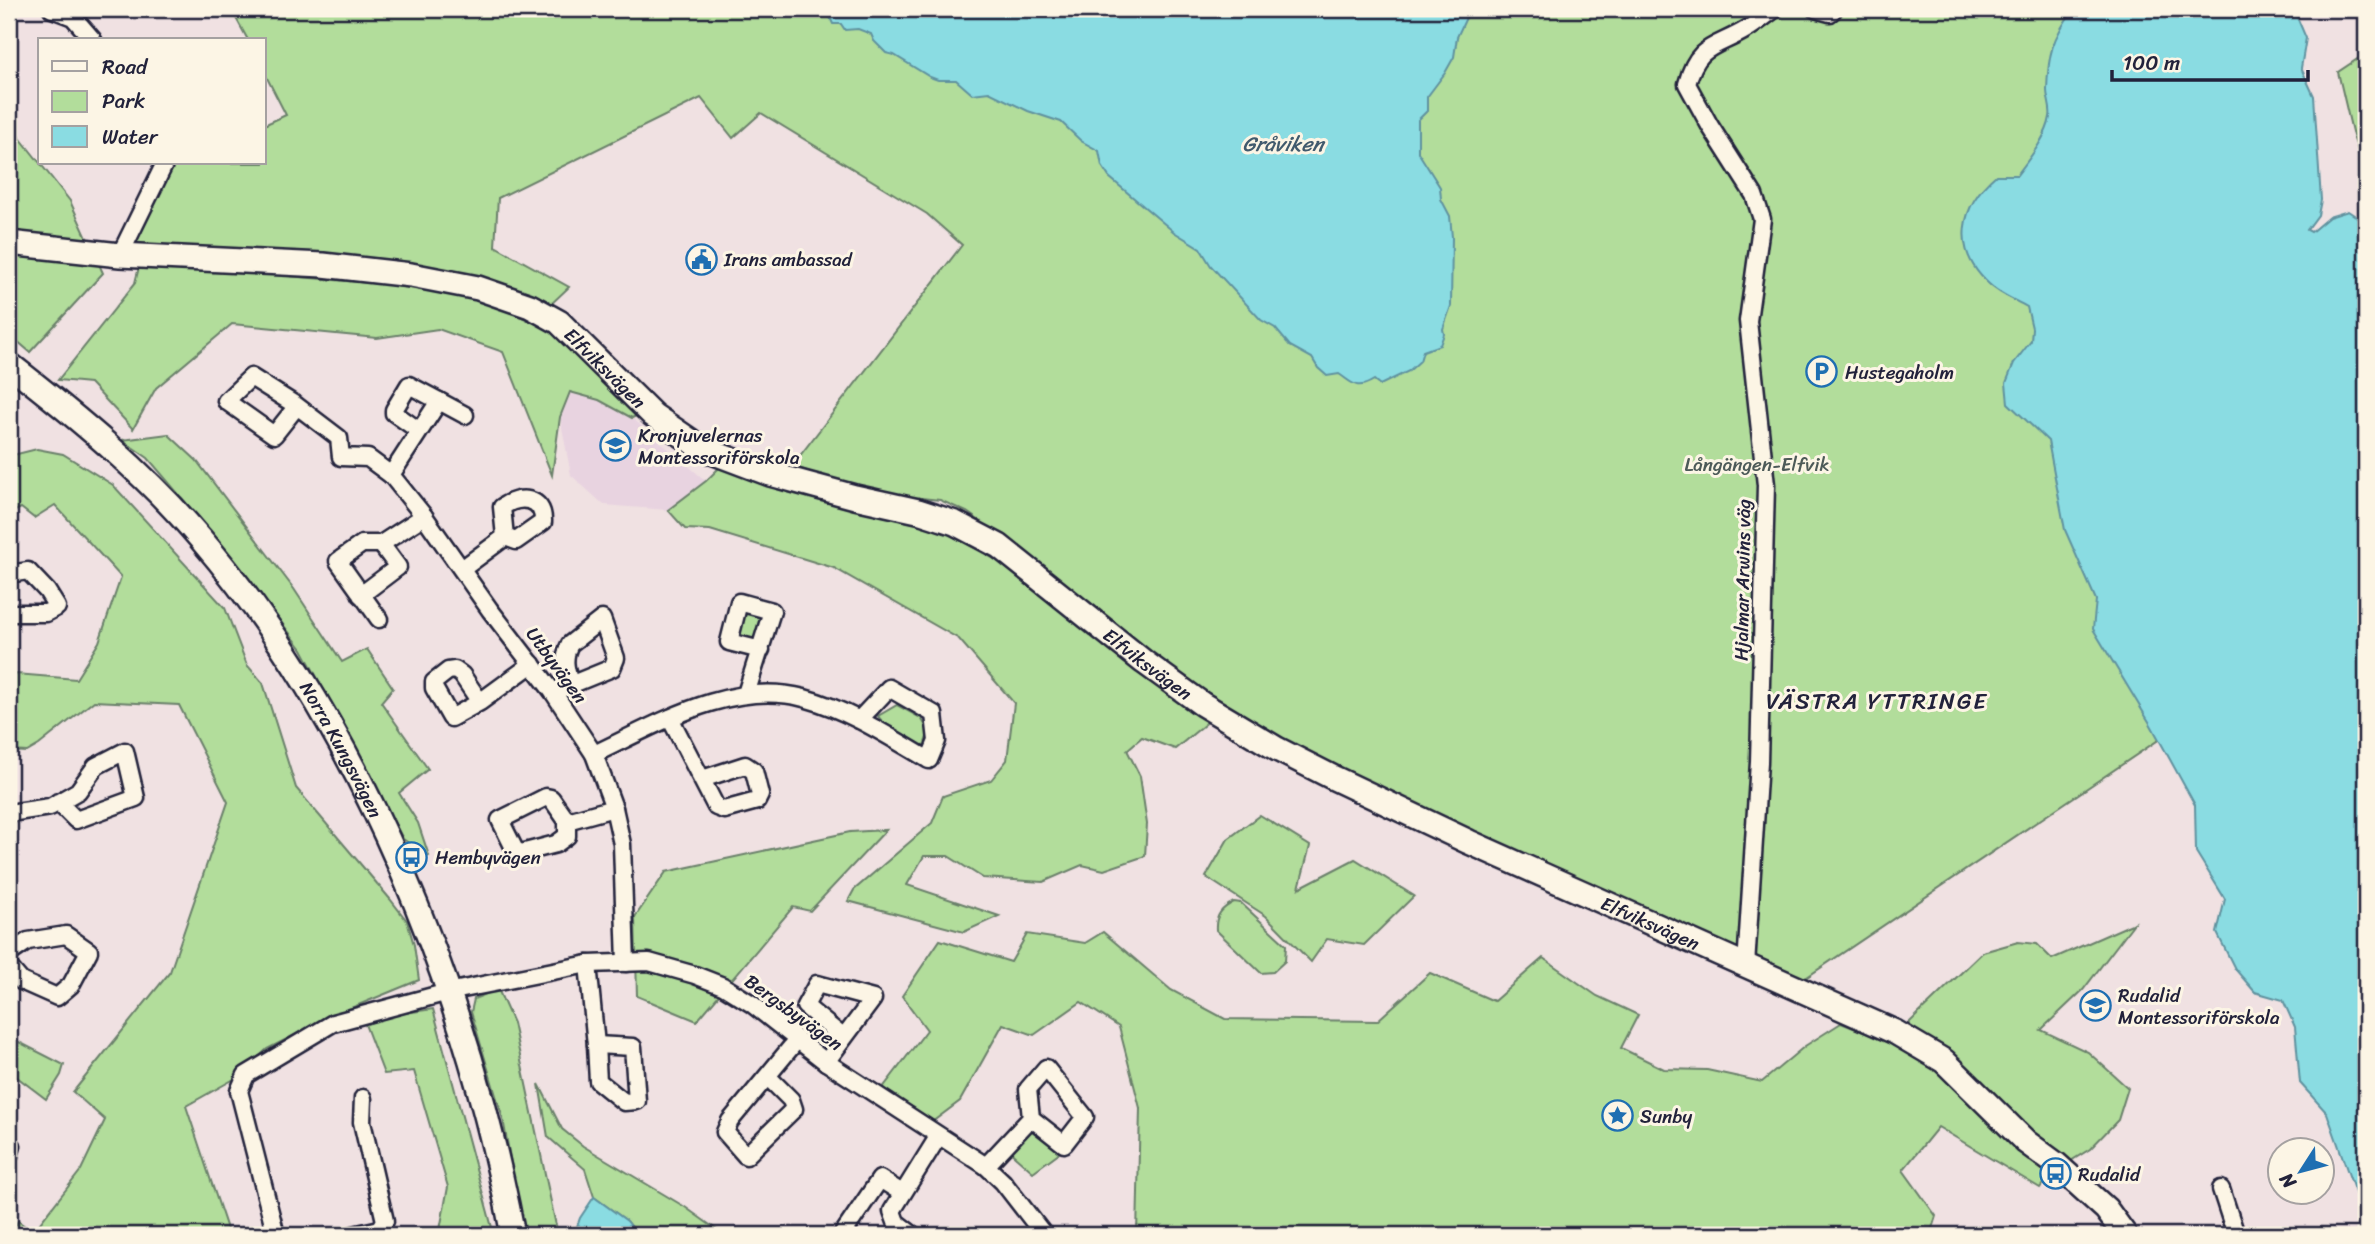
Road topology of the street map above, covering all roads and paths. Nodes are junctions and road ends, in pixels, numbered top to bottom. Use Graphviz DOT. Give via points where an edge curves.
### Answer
graph roads {
  1 [pos="52,9"];
  2 [pos="1775,9"];
  3 [pos="1815,9"];
  4 [pos="1834,9"];
  5 [pos="91,38"];
  6 [pos="165,164"];
  7 [pos="9,243"];
  8 [pos="120,255"];
  9 [pos="9,364"];
  10 [pos="439,401"];
  11 [pos="297,406"];
  12 [pos="465,415"];
  13 [pos="418,430"];
  14 [pos="391,475"];
  15 [pos="424,516"];
  16 [pos="505,537"];
  17 [pos="381,544"];
  18 [pos="462,569"];
  19 [pos="9,574"];
  20 [pos="361,595"];
  21 [pos="9,612"];
  22 [pos="379,619"];
  23 [pos="761,650"];
  24 [pos="532,664"];
  25 [pos="570,684"];
  26 [pos="553,692"];
  27 [pos="746,694"];
  28 [pos="480,702"];
  29 [pos="670,718"];
  30 [pos="859,720"];
  31 [pos="594,754"];
  32 [pos="702,779"];
  33 [pos="58,803"];
  34 [pos="614,808"];
  35 [pos="9,813"];
  36 [pos="567,821"];
  37 [pos="9,954"];
  38 [pos="626,963"];
  39 [pos="588,964"];
  40 [pos="1746,966"];
  41 [pos="9,967"];
  42 [pos="448,992"];
  43 [pos="844,1038"];
  44 [pos="797,1040"];
  45 [pos="596,1045"];
  46 [pos="826,1062"];
  47 [pos="768,1077"];
  48 [pos="363,1098"];
  49 [pos="1031,1118"];
  50 [pos="938,1137"];
  51 [pos="9,1143"];
  52 [pos="9,1157"];
  53 [pos="986,1166"];
  54 [pos="2221,1189"];
  55 [pos="902,1193"];
  56 [pos="1034,1231"];
  57 [pos="276,1235"];
  58 [pos="353,1235"];
  59 [pos="513,1235"];
  60 [pos="842,1235"];
  61 [pos="913,1235"];
  62 [pos="2125,1235"];
  63 [pos="2236,1235"];
  1 -- 5 [label="street" via="73,17"];
  2 -- 40 [label="street, Hjalmar Arwins väg" via="1746,30 1708,48 1692,64 1688,84 1754,195 1762,219 1748,321 1766,485 1759,762"];
  3 -- 4 [label="street" via="1830,13"];
  6 -- 8 [label="street"];
  7 -- 8 [label="street, Elfviksvägen"];
  8 -- 40 [label="street, Elfviksvägen" via="323,265 411,275 478,288 530,306 559,322 653,415 701,448 770,474 955,523 999,546 1144,662 1277,749 1469,842"];
  9 -- 42 [label="street, Norra Kungsvägen" via="99,436 164,498 265,620 317,701 365,790"];
  10 -- 12 [label="street"];
  10 -- 13 [label="street"];
  10 -- 13 [label="street" via="409,385 394,413"];
  11 -- 14 [label="street, Utbyvägen" via="339,438 341,457 368,458"];
  13 -- 14 [label="street"];
  14 -- 15 [label="street, Utbyvägen"];
  15 -- 17 [label="street"];
  15 -- 18 [label="street, Utbyvägen"];
  16 -- 18 [label="street"];
  17 -- 20 [label="street" via="398,567"];
  17 -- 20 [label="street" via="362,544 338,561"];
  18 -- 24 [label="street, Utbyvägen"];
  19 -- 21 [label="street" via="28,571 57,607 46,613"];
  20 -- 22 [label="street"];
  23 -- 27 [label="street"];
  24 -- 26 [label="street, Utbyvägen"];
  24 -- 28 [label="street"];
  25 -- 26 [label="street"];
  26 -- 31 [label="street, Utbyvägen"];
  27 -- 29 [label="street"];
  27 -- 30 [label="street" via="803,698"];
  29 -- 31 [label="street"];
  29 -- 32 [label="street"];
  30 -- 30 [label="street" via="929,760 937,741 934,714 889,688"];
  31 -- 34 [label="street, Utbyvägen"];
  33 -- 33 [label="street" via="76,820 136,798 125,751 96,766 78,791"];
  33 -- 35 [label="street"];
  34 -- 36 [label="street"];
  34 -- 38 [label="street, Utbyvägen" via="622,844"];
  37 -- 41 [label="street" via="29,941 66,935 89,951 71,985 57,997 21,981"];
  38 -- 39 [label="street, Bergsbyvägen"];
  38 -- 44 [label="street, Bergsbyvägen" via="649,962 723,986"];
  39 -- 42 [label="street, Bergsbyvägen"];
  39 -- 45 [label="street"];
  40 -- 62 [label="street, Elfviksvägen" via="1895,1032 1944,1061 2026,1142 2106,1209"];
  42 -- 57 [label="street" via="333,1023 246,1075 239,1091"];
  42 -- 59 [label="street, Norra Kungsvägen" via="492,1138"];
  43 -- 46 [label="street"];
  44 -- 46 [label="street, Bergsbyvägen"];
  44 -- 47 [label="street"];
  46 -- 50 [label="street, Bergsbyvägen"];
  47 -- 47 [label="street" via="724,1132 746,1156 794,1109"];
  48 -- 58 [label="street" via="362,1122 385,1221 380,1229"];
  49 -- 53 [label="street"];
  50 -- 53 [label="street, Bergsbyvägen"];
  50 -- 55 [label="street"];
  51 -- 52 [label="street"];
  53 -- 56 [label="street, Bergsbyvägen" via="1003,1182"];
  54 -- 63 [label="street"];
  55 -- 60 [label="street" via="880,1179"];
  55 -- 61 [label="street" via="892,1215"];
}
